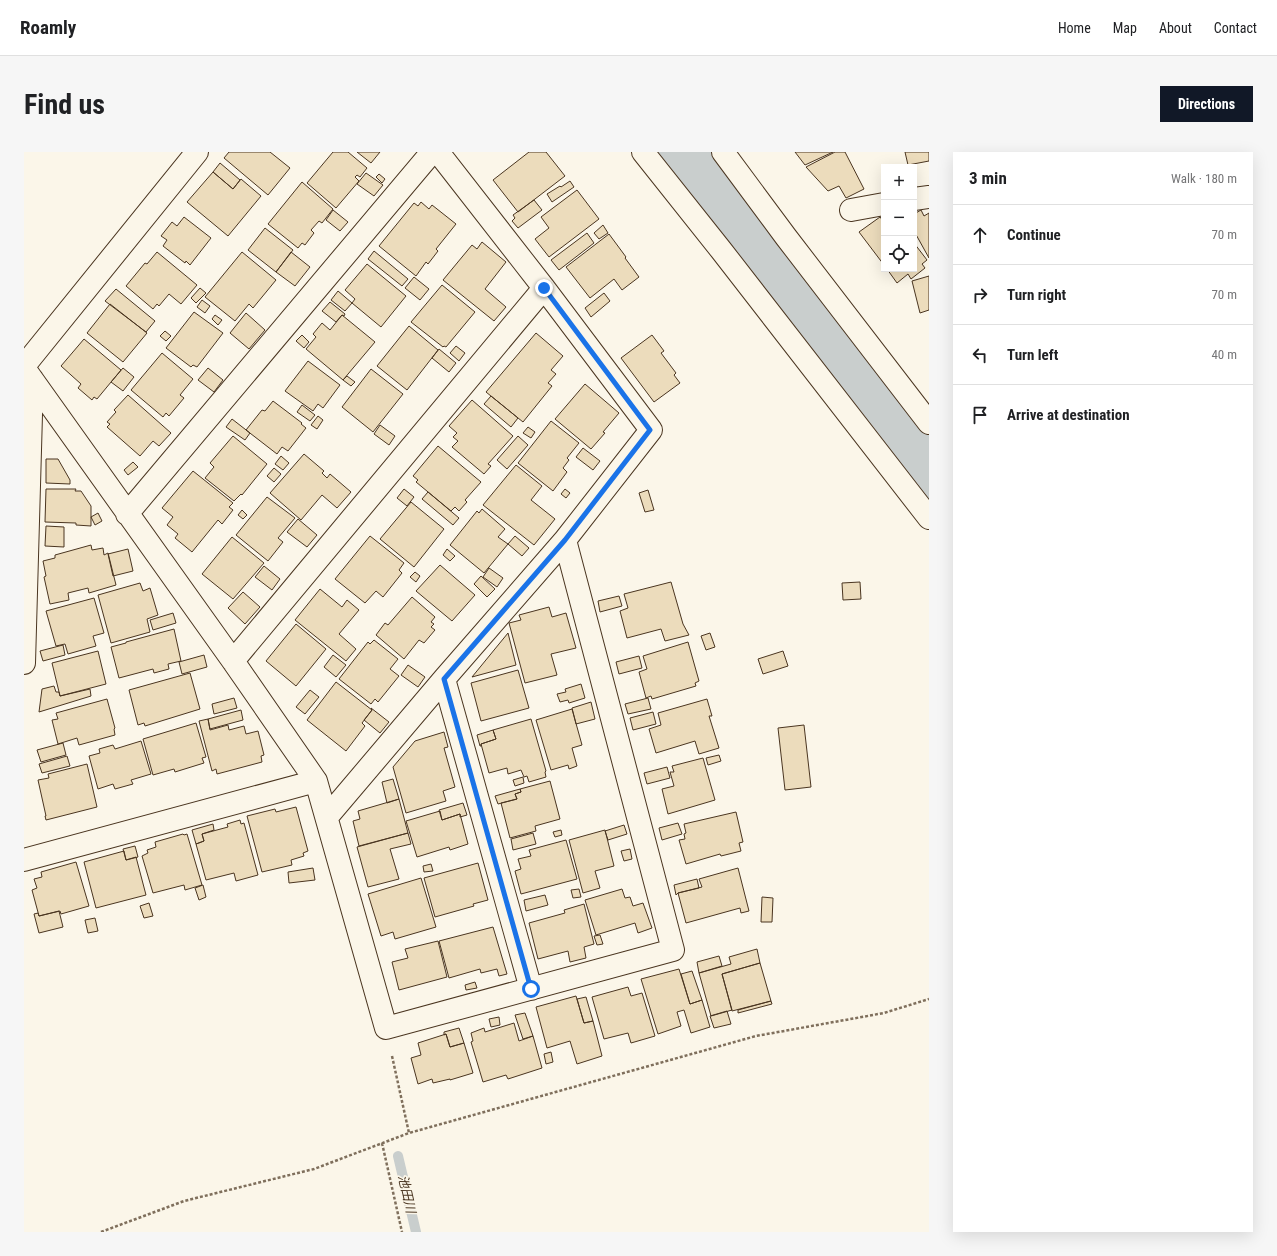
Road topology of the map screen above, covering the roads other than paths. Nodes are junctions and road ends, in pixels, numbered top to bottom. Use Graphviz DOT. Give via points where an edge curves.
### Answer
graph roads {
  1 [pos="198,152"];
  2 [pos="432,152"];
  3 [pos="438,152"];
  4 [pos="643,152"];
  5 [pos="723,152"];
  6 [pos="929,197"];
  7 [pos="917,199"];
  8 [pos="881,205"];
  9 [pos="850,210"];
  10 [pos="544,288"];
  11 [pos="26,371"];
  12 [pos="929,423"];
  13 [pos="127,514"];
  14 [pos="929,518"];
  15 [pos="565,540"];
  16 [pos="233,661"];
  17 [pos="24,663"];
  18 [pos="444,679"];
  19 [pos="316,781"];
  20 [pos="326,817"];
  21 [pos="24,860"];
  22 [pos="531,989"];
  1 -- 11 [label="street"];
  2 -- 13 [label="street"];
  3 -- 10 [label="street"];
  4 -- 14 [label="street"];
  5 -- 12 [label="street"];
  6 -- 7 [label="street"];
  8 -- 9 [label="street"];
  10 -- 15 [label="street" via="650,430"];
  10 -- 16 [label="street"];
  11 -- 13 [label="street"];
  11 -- 17 [label="street"];
  13 -- 16 [label="street"];
  15 -- 18 [label="street"];
  15 -- 22 [label="street" via="673,950"];
  16 -- 19 [label="street"];
  18 -- 20 [label="street"];
  18 -- 22 [label="street"];
  19 -- 20 [label="street"];
  19 -- 21 [label="street"];
  20 -- 22 [label="street" via="386,1028"];
}
